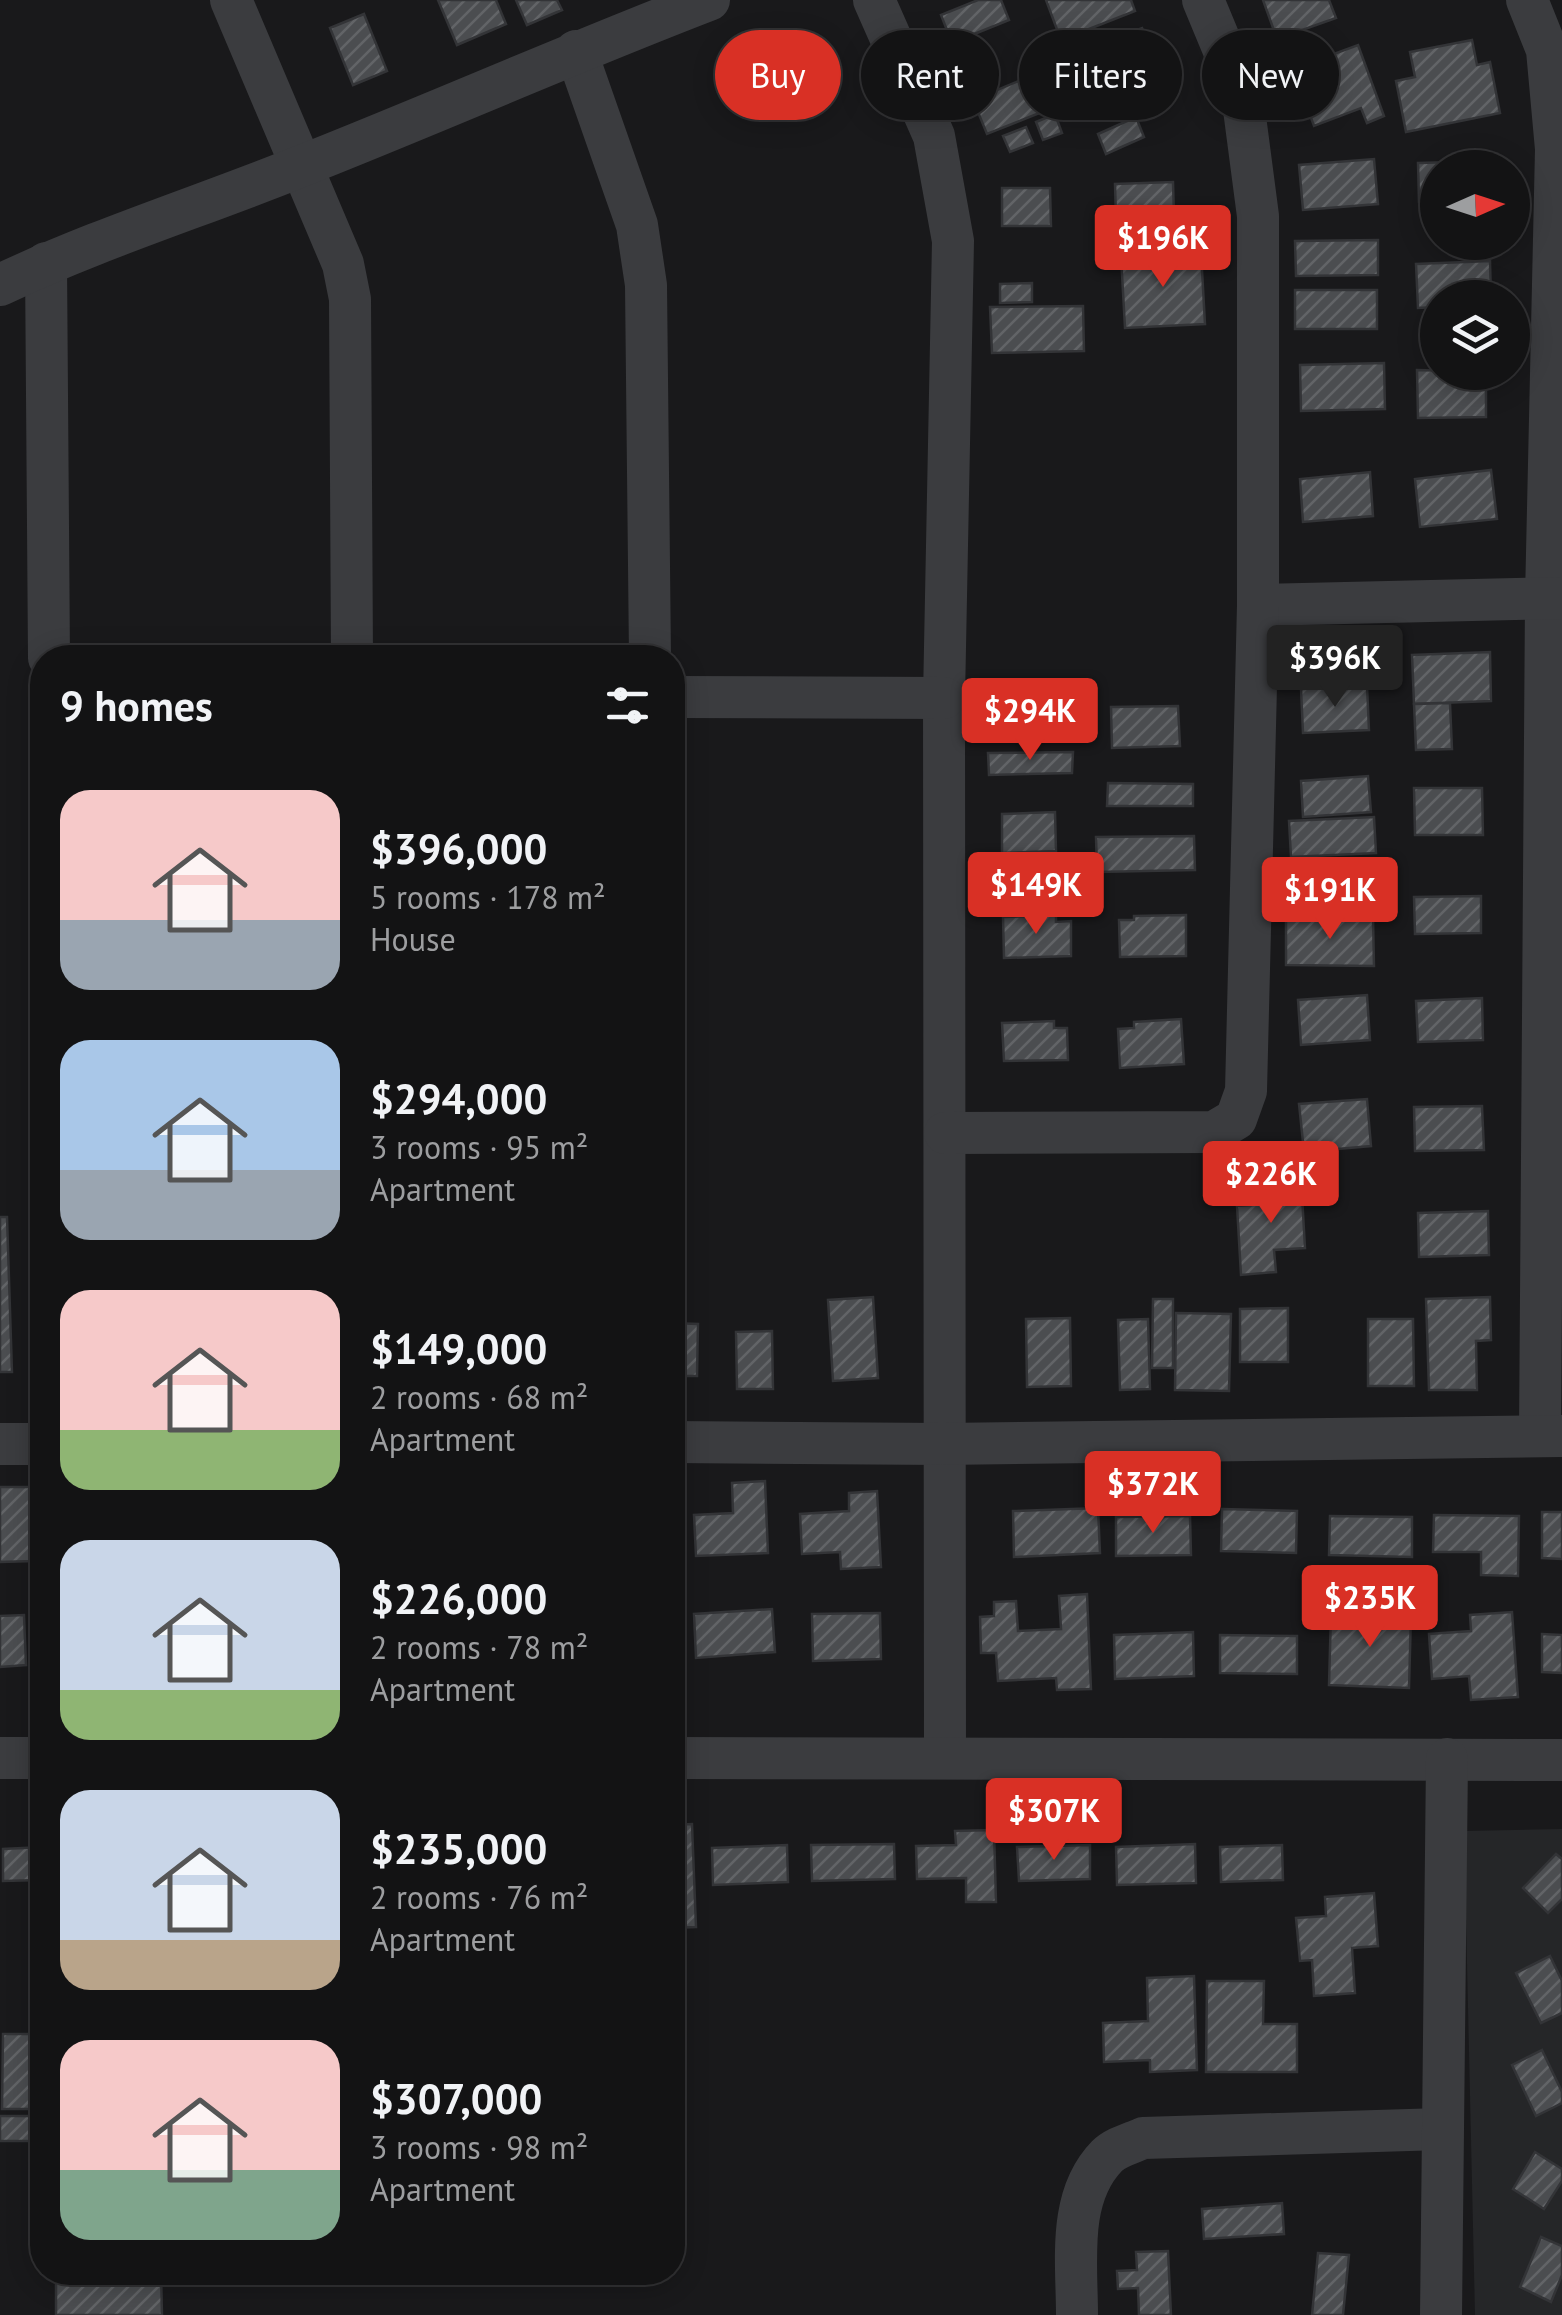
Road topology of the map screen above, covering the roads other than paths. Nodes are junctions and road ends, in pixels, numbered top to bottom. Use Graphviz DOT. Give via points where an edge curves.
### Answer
graph roads {
  1 [pos="230,0"];
  2 [pos="709,0"];
  3 [pos="874,0"];
  4 [pos="1203,0"];
  5 [pos="1527,0"];
  6 [pos="576,51"];
  7 [pos="299,167"];
  8 [pos="46,263"];
  9 [pos="0,285"];
  10 [pos="1554,598"];
  11 [pos="1258,604"];
  12 [pos="48,645"];
  13 [pos="352,645"];
  14 [pos="650,645"];
  15 [pos="685,696"];
  16 [pos="944,698"];
  17 [pos="946,1133"];
  18 [pos="1551,1436"];
  19 [pos="685,1442"];
  20 [pos="0,1444"];
  21 [pos="30,1444"];
  22 [pos="942,1444"];
  23 [pos="0,1758"];
  24 [pos="30,1758"];
  25 [pos="685,1758"];
  26 [pos="945,1758"];
  27 [pos="1447,1760"];
  28 [pos="1562,1760"];
  29 [pos="1442,2128"];
  30 [pos="1077,2315"];
  31 [pos="1441,2315"];
  1 -- 7 [label="street"];
  2 -- 6 [label="street"];
  3 -- 16 [label="street" via="934,136 953,241"];
  4 -- 11 [label="street" via="1242,94 1258,216"];
  5 -- 10 [label="street" via="1547,50 1556,149"];
  6 -- 7 [label="street"];
  6 -- 14 [label="street" via="637,225 646,285"];
  7 -- 8 [label="street"];
  7 -- 13 [label="street" via="342,264 350,299"];
  8 -- 9 [label="street"];
  8 -- 12 [label="street"];
  10 -- 11 [label="street"];
  10 -- 18 [label="street"];
  11 -- 17 [label="street" via="1246,1091 1236,1118 1214,1132"];
  15 -- 16 [label="street"];
  16 -- 17 [label="street"];
  17 -- 22 [label="street"];
  18 -- 22 [label="street"];
  19 -- 22 [label="street"];
  20 -- 21 [label="street"];
  22 -- 26 [label="street"];
  23 -- 24 [label="street"];
  25 -- 26 [label="street"];
  26 -- 27 [label="street"];
  27 -- 28 [label="street"];
  27 -- 29 [label="street"];
  29 -- 30 [label="street" via="1143,2138 1110,2153 1085,2186"];
  29 -- 31 [label="street"];
}
